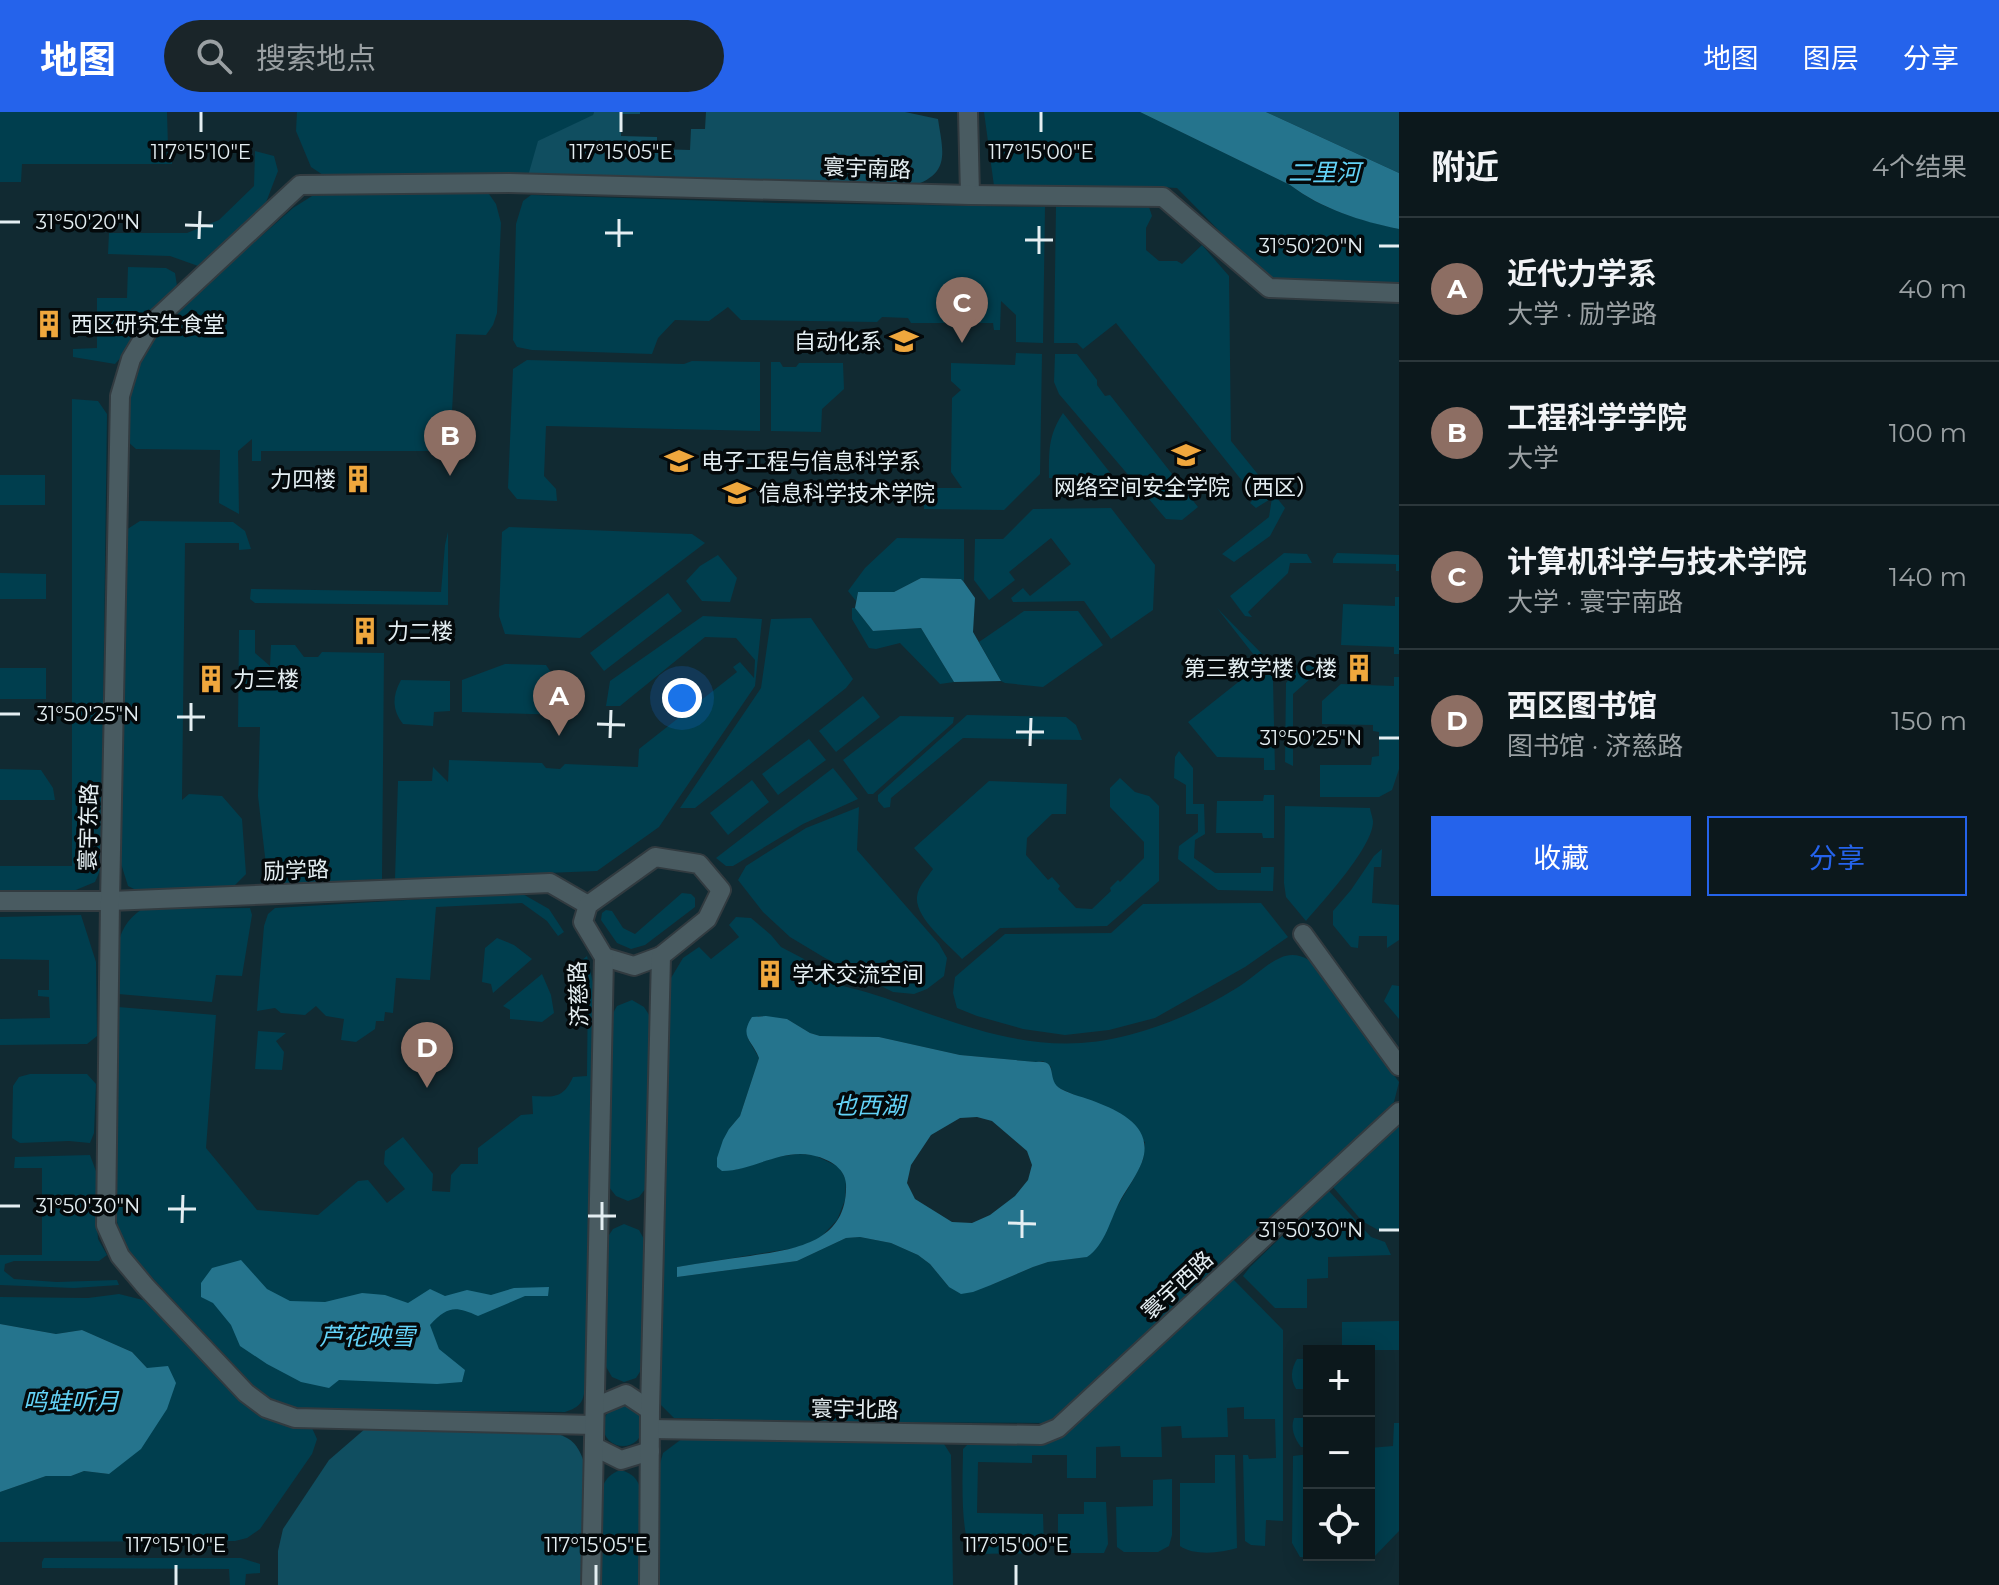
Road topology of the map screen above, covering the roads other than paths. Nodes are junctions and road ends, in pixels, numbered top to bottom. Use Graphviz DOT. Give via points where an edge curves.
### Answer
graph roads {
  1 [pos="968,116"];
  2 [pos="300,185"];
  3 [pos="970,195"];
  4 [pos="1399,293"];
  5 [pos="0,901"];
  6 [pos="110,901"];
  7 [pos="588,905"];
  8 [pos="1303,934"];
  9 [pos="661,956"];
  10 [pos="604,957"];
  11 [pos="1399,1066"];
  12 [pos="1399,1112"];
  13 [pos="650,1410"];
  14 [pos="595,1416"];
  15 [pos="1058,1428"];
  16 [pos="650,1429"];
  17 [pos="595,1447"];
  18 [pos="650,1451"];
  19 [pos="591,1585"];
  20 [pos="649,1585"];
  1 -- 3 [label="street"];
  2 -- 3 [label="street, 寰宇南路" via="523,183"];
  2 -- 6 [label="street, 寰宇东路" via="153,322 131,359 120,396"];
  3 -- 4 [label="street, 寰宇南路" via="1163,197 1269,288"];
  5 -- 6 [label="street, 励学路"];
  6 -- 7 [label="street, 励学路" via="550,883"];
  6 -- 14 [label="street, 寰宇东路" via="106,1225 120,1256 146,1287 246,1393 266,1408 295,1418"];
  7 -- 9 [label="street" via="655,857 699,864 721,890 707,919"];
  7 -- 10 [label="street, 济慈路" via="583,922"];
  8 -- 11 [label="street"];
  9 -- 10 [label="street" via="634,966"];
  9 -- 13 [label="street"];
  10 -- 14 [label="street, 济慈路"];
  12 -- 15 [label="street, 寰宇西路"];
  13 -- 14 [label="street" via="626,1394"];
  13 -- 16 [label="street"];
  14 -- 17 [label="street, 济慈路"];
  15 -- 16 [label="street, 寰宇北路" via="1041,1435"];
  16 -- 18 [label="street"];
  17 -- 18 [label="street" via="621,1460"];
  17 -- 19 [label="street, 济慈路"];
  18 -- 20 [label="street"];
}
